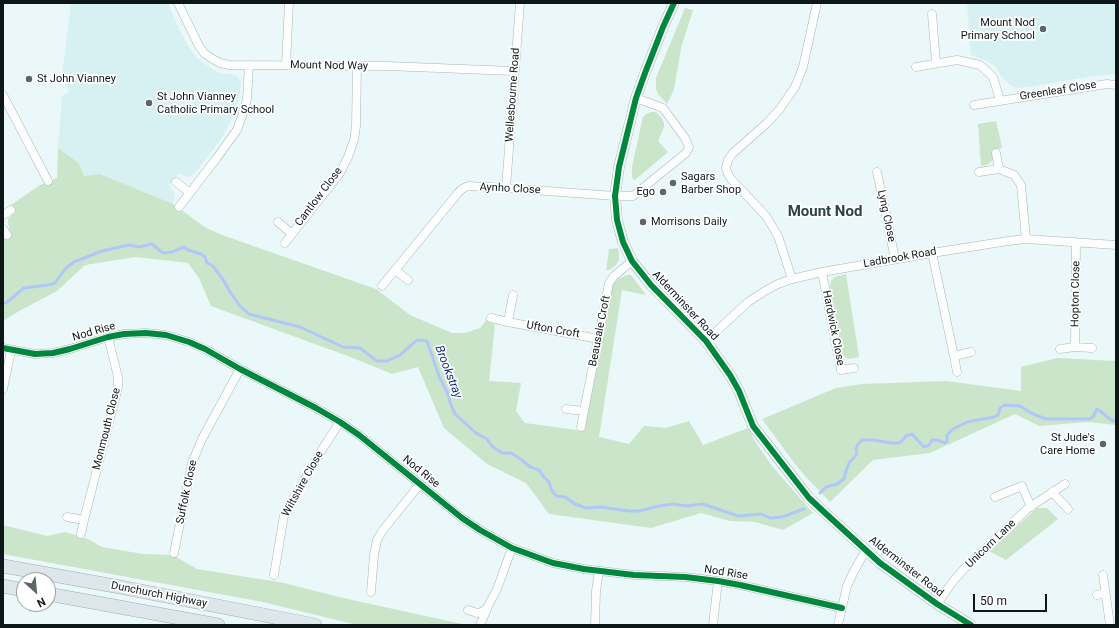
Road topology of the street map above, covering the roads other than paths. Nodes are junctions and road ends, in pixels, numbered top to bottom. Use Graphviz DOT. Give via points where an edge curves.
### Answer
graph roads {
  1 [pos="178,3"];
  2 [pos="289,3"];
  3 [pos="520,3"];
  4 [pos="674,3"];
  5 [pos="817,3"];
  6 [pos="932,14"];
  7 [pos="936,63"];
  8 [pos="249,65"];
  9 [pos="286,65"];
  10 [pos="357,66"];
  11 [pos="916,67"];
  12 [pos="514,71"];
  13 [pos="1116,85"];
  14 [pos="3,95"];
  15 [pos="636,98"];
  16 [pos="1000,100"];
  17 [pos="974,105"];
  18 [pos="996,153"];
  19 [pos="999,169"];
  20 [pos="876,172"];
  21 [pos="979,172"];
  22 [pos="48,182"];
  23 [pos="176,182"];
  24 [pos="506,188"];
  25 [pos="190,193"];
  26 [pos="615,196"];
  27 [pos="179,207"];
  28 [pos="11,210"];
  29 [pos="3,215"];
  30 [pos="278,222"];
  31 [pos="292,234"];
  32 [pos="1026,239"];
  33 [pos="1076,242"];
  34 [pos="285,243"];
  35 [pos="1116,245"];
  36 [pos="932,253"];
  37 [pos="895,259"];
  38 [pos="632,261"];
  39 [pos="395,270"];
  40 [pos="822,272"];
  41 [pos="792,279"];
  42 [pos="408,280"];
  43 [pos="382,286"];
  44 [pos="513,295"];
  45 [pos="491,318"];
  46 [pos="508,322"];
  47 [pos="108,337"];
  48 [pos="598,338"];
  49 [pos="706,341"];
  50 [pos="1075,347"];
  51 [pos="3,348"];
  52 [pos="1092,348"];
  53 [pos="1060,349"];
  54 [pos="12,350"];
  55 [pos="971,352"];
  56 [pos="954,356"];
  57 [pos="854,368"];
  58 [pos="240,369"];
  59 [pos="957,372"];
  60 [pos="3,389"];
  61 [pos="566,409"];
  62 [pos="584,411"];
  63 [pos="340,422"];
  64 [pos="581,427"];
  65 [pos="420,484"];
  66 [pos="1065,484"];
  67 [pos="1052,492"];
  68 [pos="995,497"];
  69 [pos="1031,507"];
  70 [pos="1068,509"];
  71 [pos="67,517"];
  72 [pos="84,520"];
  73 [pos="81,534"];
  74 [pos="512,548"];
  75 [pos="866,550"];
  76 [pos="174,553"];
  77 [pos="3,566"];
  78 [pos="599,572"];
  79 [pos="274,575"];
  80 [pos="1103,575"];
  81 [pos="718,581"];
  82 [pos="3,586"];
  83 [pos="16,588"];
  84 [pos="371,592"];
  85 [pos="56,595"];
  86 [pos="490,603"];
  87 [pos="937,604"];
  88 [pos="842,608"];
  89 [pos="468,610"];
  90 [pos="218,625"];
  91 [pos="315,625"];
  92 [pos="480,625"];
  93 [pos="595,625"];
  94 [pos="713,625"];
  95 [pos="838,625"];
  96 [pos="971,625"];
  97 [pos="1110,625"];
  1 -- 8 [label="street, Mount Nod Way" via="204,53 220,63"];
  2 -- 9 [label="street"];
  3 -- 12 [label="street, Wellesbourne Road"];
  4 -- 15 [label="street, Alderminster Road"];
  5 -- 41 [label="street" via="795,87 766,124 733,153 726,168 731,179 766,216 778,236"];
  6 -- 7 [label="street"];
  7 -- 11 [label="street"];
  7 -- 16 [label="street" via="957,60 980,65 993,78"];
  8 -- 9 [label="street, Mount Nod Way"];
  8 -- 25 [label="street" via="247,99 236,130"];
  9 -- 10 [label="street, Mount Nod Way"];
  10 -- 12 [label="street, Mount Nod Way"];
  10 -- 31 [label="street, Cantlow Close" via="356,126 348,157 340,172"];
  12 -- 24 [label="street, Wellesbourne Road"];
  13 -- 16 [label="street, Greenleaf Close" via="1107,84"];
  14 -- 22 [label="street"];
  15 -- 26 [label="street, Alderminster Road"];
  15 -- 26 [label="street, Aynho Close" via="663,108 689,147 686,153 633,196"];
  16 -- 17 [label="street, Greenleaf Close"];
  18 -- 19 [label="street"];
  19 -- 21 [label="street"];
  19 -- 32 [label="street" via="1014,175 1022,185"];
  20 -- 37 [label="street, Lyng Close"];
  23 -- 25 [label="street"];
  24 -- 26 [label="street, Aynho Close"];
  24 -- 39 [label="street, Aynho Close" via="462,188"];
  25 -- 27 [label="street"];
  26 -- 38 [label="street, Alderminster Road" via="619,225"];
  28 -- 29 [label="street"];
  30 -- 31 [label="street, Cantlow Close"];
  31 -- 34 [label="street, Cantlow Close"];
  32 -- 33 [label="street, Ladbrook Road"];
  32 -- 36 [label="street, Ladbrook Road"];
  33 -- 35 [label="street, Ladbrook Road"];
  33 -- 50 [label="street, Hopton Close"];
  36 -- 37 [label="street, Ladbrook Road"];
  36 -- 56 [label="street"];
  37 -- 40 [label="street, Ladbrook Road"];
  38 -- 48 [label="street, Beausale Croft" via="609,283"];
  38 -- 49 [label="street, Alderminster Road"];
  39 -- 42 [label="street"];
  39 -- 43 [label="street, Aynho Close"];
  40 -- 41 [label="street, Ladbrook Road"];
  40 -- 57 [label="street, Hardwick Close" via="841,370"];
  41 -- 49 [label="street, Ladbrook Road" via="778,284 748,302"];
  44 -- 46 [label="street"];
  45 -- 46 [label="street, Ufton Croft"];
  46 -- 48 [label="street, Ufton Croft"];
  47 -- 54 [label="street, Nod Rise" via="53,353 35,354"];
  47 -- 58 [label="street, Nod Rise" via="146,333 166,335 205,349"];
  47 -- 72 [label="street, Monmouth Close" via="118,387"];
  48 -- 62 [label="street, Beausale Croft"];
  49 -- 75 [label="street, Alderminster Road" via="730,375 754,426 809,498"];
  50 -- 52 [label="street"];
  50 -- 53 [label="street"];
  51 -- 54 [label="street, Nod Rise"];
  54 -- 60 [label="street"];
  55 -- 56 [label="street"];
  56 -- 59 [label="street"];
  58 -- 63 [label="street, Nod Rise"];
  58 -- 76 [label="street, Suffolk Close" via="194,457"];
  61 -- 62 [label="street"];
  62 -- 64 [label="street, Beausale Croft"];
  63 -- 65 [label="street, Nod Rise"];
  63 -- 79 [label="street, Wiltshire Close" via="322,448 284,515"];
  65 -- 74 [label="street, Nod Rise" via="462,518"];
  65 -- 84 [label="street" via="377,540"];
  66 -- 67 [label="street, Unicorn Lane"];
  67 -- 69 [label="street, Unicorn Lane"];
  67 -- 70 [label="street"];
  68 -- 69 [label="street" via="1022,486"];
  69 -- 87 [label="street, Unicorn Lane" via="964,569"];
  71 -- 72 [label="street"];
  72 -- 73 [label="street, Monmouth Close"];
  74 -- 78 [label="street, Nod Rise" via="553,563"];
  74 -- 86 [label="street"];
  75 -- 87 [label="street, Alderminster Road"];
  75 -- 88 [label="street" via="847,586"];
  77 -- 91 [label="highway, Dunchurch Highway"];
  78 -- 81 [label="street, Nod Rise"];
  78 -- 93 [label="street"];
  80 -- 97 [label="street" via="1101,594"];
  81 -- 88 [label="street, Nod Rise"];
  81 -- 94 [label="street"];
  82 -- 83 [label="highway"];
  85 -- 90 [label="highway, Dunchurch Highway"];
  86 -- 89 [label="street" via="482,612"];
  86 -- 92 [label="street"];
  87 -- 96 [label="street, Alderminster Road"];
  88 -- 95 [label="street"];
}
